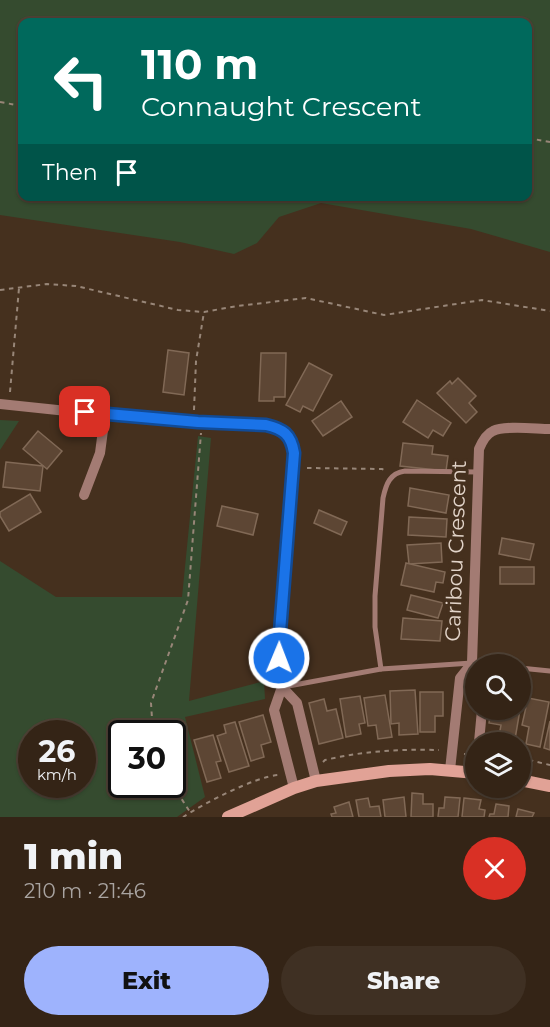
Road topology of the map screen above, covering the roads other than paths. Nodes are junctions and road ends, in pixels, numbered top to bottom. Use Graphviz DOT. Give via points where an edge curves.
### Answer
graph roads {
  1 [pos="4,404"];
  2 [pos="105,415"];
  3 [pos="550,429"];
  4 [pos="478,472"];
  5 [pos="84,495"];
  6 [pos="474,654"];
  7 [pos="465,666"];
  8 [pos="381,669"];
  9 [pos="531,669"];
  10 [pos="550,671"];
  11 [pos="465,674"];
  12 [pos="282,687"];
  13 [pos="450,770"];
  14 [pos="465,772"];
  15 [pos="316,781"];
  16 [pos="531,782"];
  17 [pos="550,786"];
  18 [pos="294,788"];
  19 [pos="228,817"];
  1 -- 2 [label="street"];
  2 -- 5 [label="street" via="100,453"];
  2 -- 12 [label="street" via="266,425 290,437 294,453 280,632"];
  3 -- 4 [label="street, Caribou Crescent" via="494,430 482,442"];
  4 -- 6 [label="street, Caribou Crescent"];
  4 -- 8 [label="lane" via="405,471 392,475 388,483 383,498 375,596"];
  7 -- 8 [label="lane"];
  8 -- 12 [label="lane"];
  9 -- 10 [label="lane"];
  11 -- 13 [label="street, Caribou Crescent" via="460,678"];
  12 -- 15 [label="street" via="297,703"];
  12 -- 18 [label="street" via="274,710"];
  13 -- 14 [label="street"];
  13 -- 15 [label="street" via="389,771"];
  15 -- 18 [label="street"];
  16 -- 17 [label="street"];
  18 -- 19 [label="street"];
}
